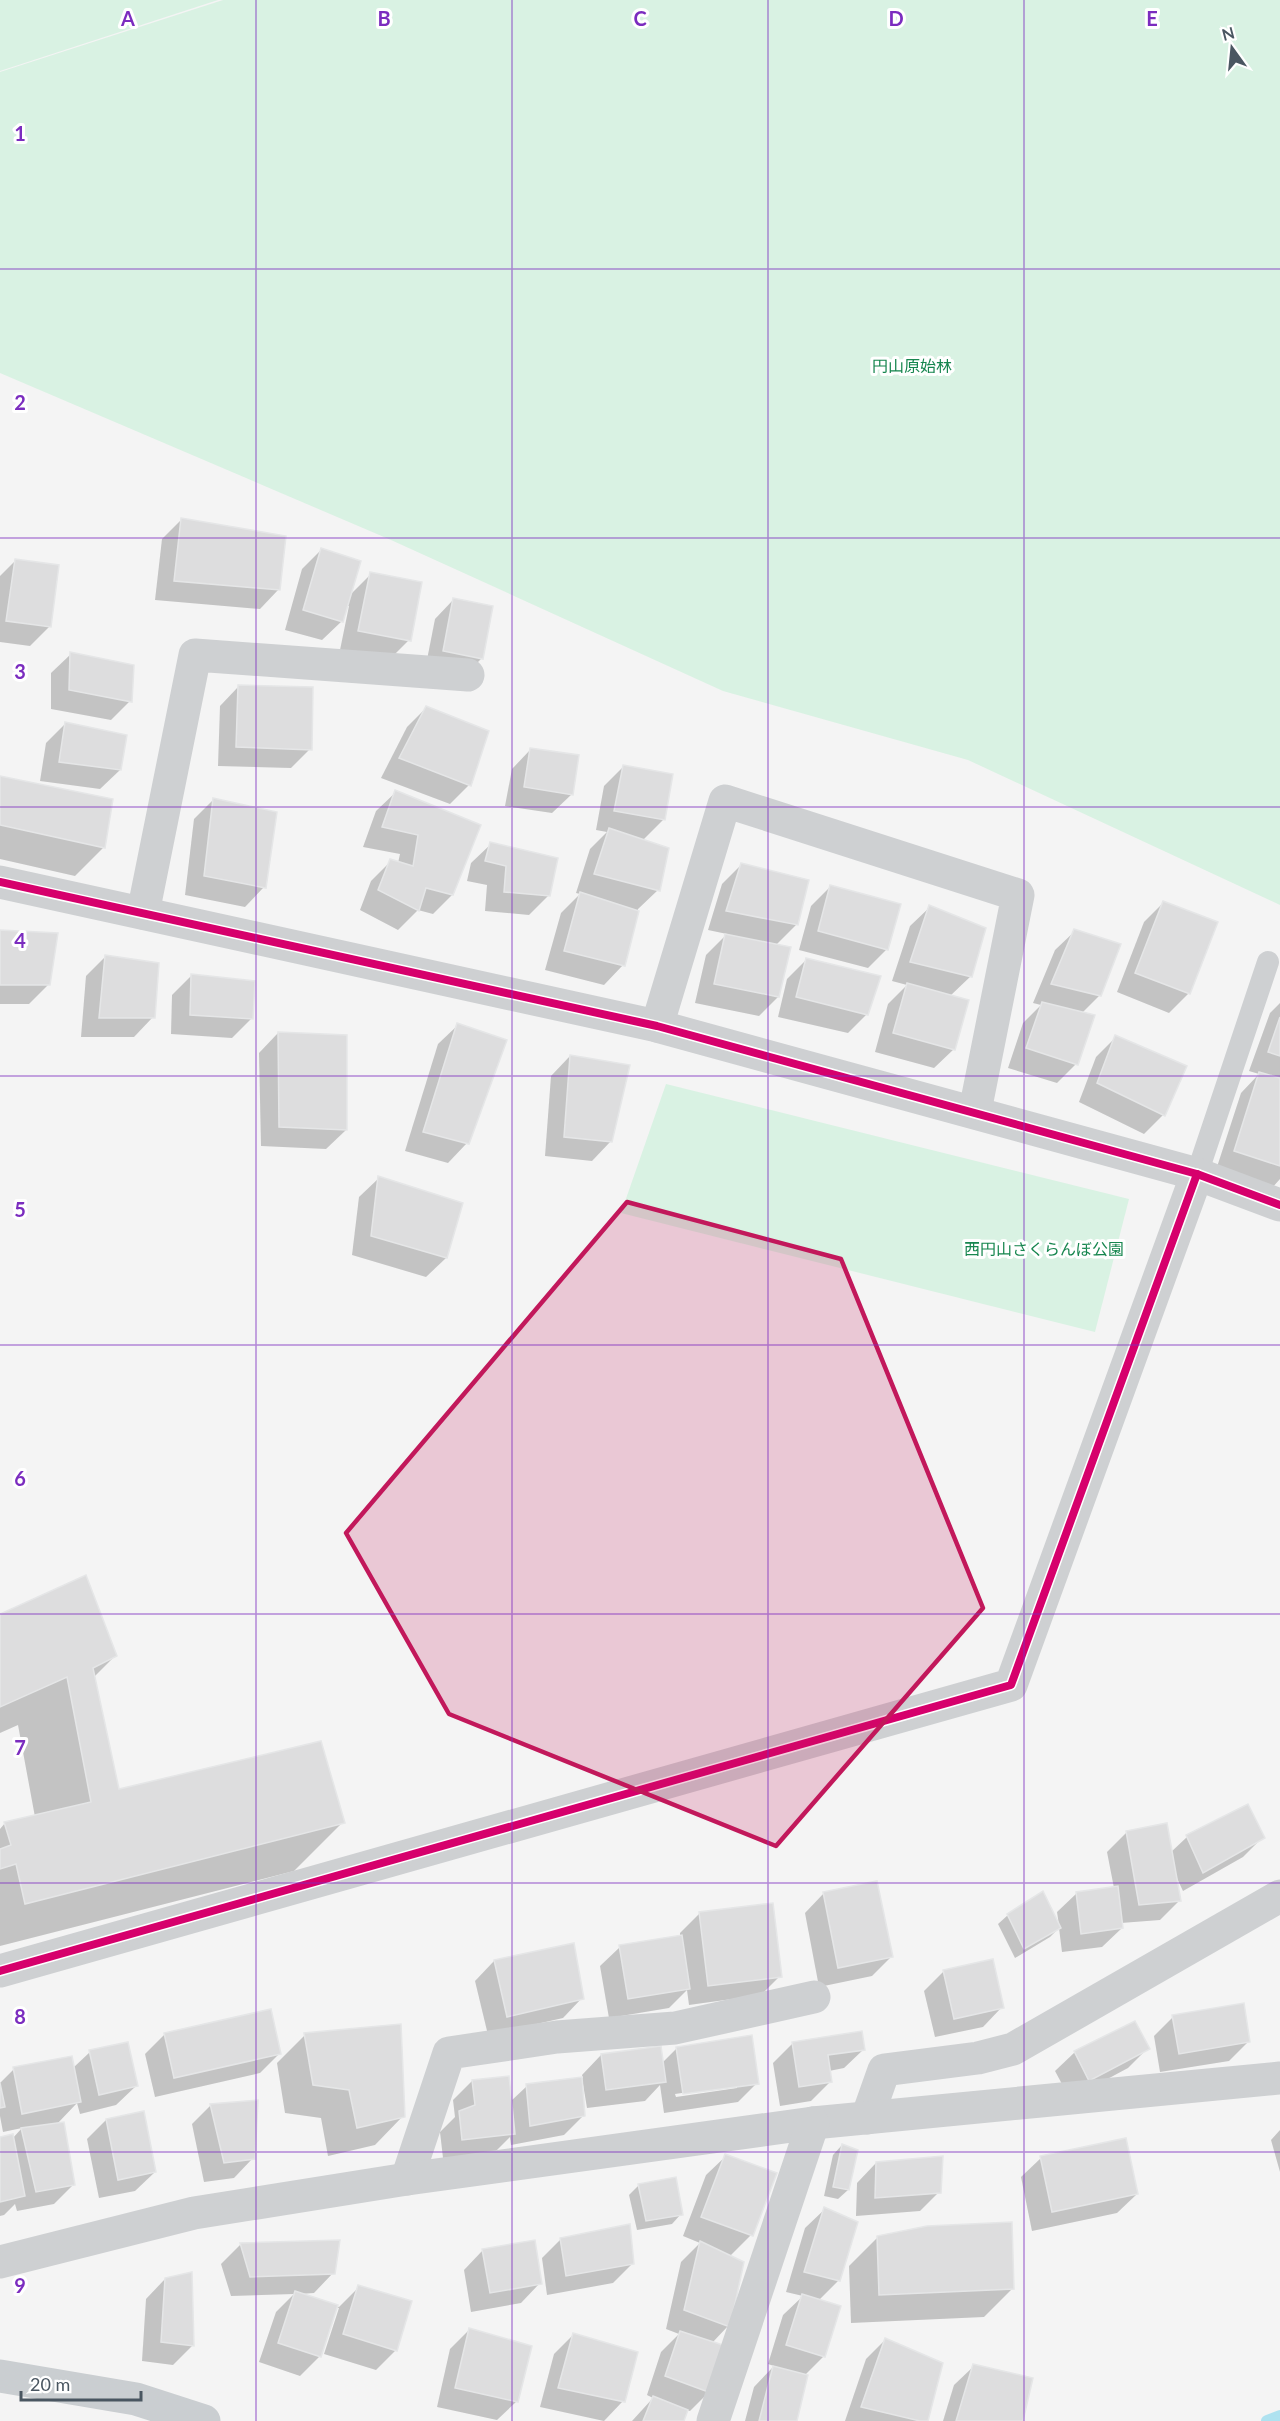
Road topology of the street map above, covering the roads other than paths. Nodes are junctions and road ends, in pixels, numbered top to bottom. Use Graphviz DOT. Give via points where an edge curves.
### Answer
graph roads {
  1 [pos="468,675"];
  2 [pos="0,882"];
  3 [pos="142,913"];
  4 [pos="1268,962"];
  5 [pos="657,1026"];
  6 [pos="975,1111"];
  7 [pos="1197,1174"];
  8 [pos="1280,1205"];
  9 [pos="1280,1896"];
  10 [pos="0,1971"];
  11 [pos="814,1997"];
  12 [pos="1280,2078"];
  13 [pos="867,2118"];
  14 [pos="813,2123"];
  15 [pos="407,2179"];
  16 [pos="0,2262"];
  17 [pos="0,2376"];
  18 [pos="204,2421"];
  19 [pos="713,2421"];
  1 -- 3 [label="street" via="195,655"];
  2 -- 3 [label="street"];
  3 -- 5 [label="street"];
  4 -- 7 [label="lane"];
  5 -- 6 [label="street"];
  5 -- 6 [label="street" via="725,801 1018,895"];
  6 -- 7 [label="street"];
  7 -- 8 [label="street"];
  7 -- 10 [label="street" via="1011,1685"];
  9 -- 13 [label="street" via="1013,2049 978,2058 884,2070"];
  11 -- 15 [label="street" via="675,2028 557,2037 449,2053"];
  12 -- 13 [label="street"];
  13 -- 14 [label="street"];
  14 -- 15 [label="street"];
  14 -- 19 [label="street"];
  15 -- 16 [label="street" via="194,2213"];
  17 -- 18 [label="main road" via="136,2399"];
}
